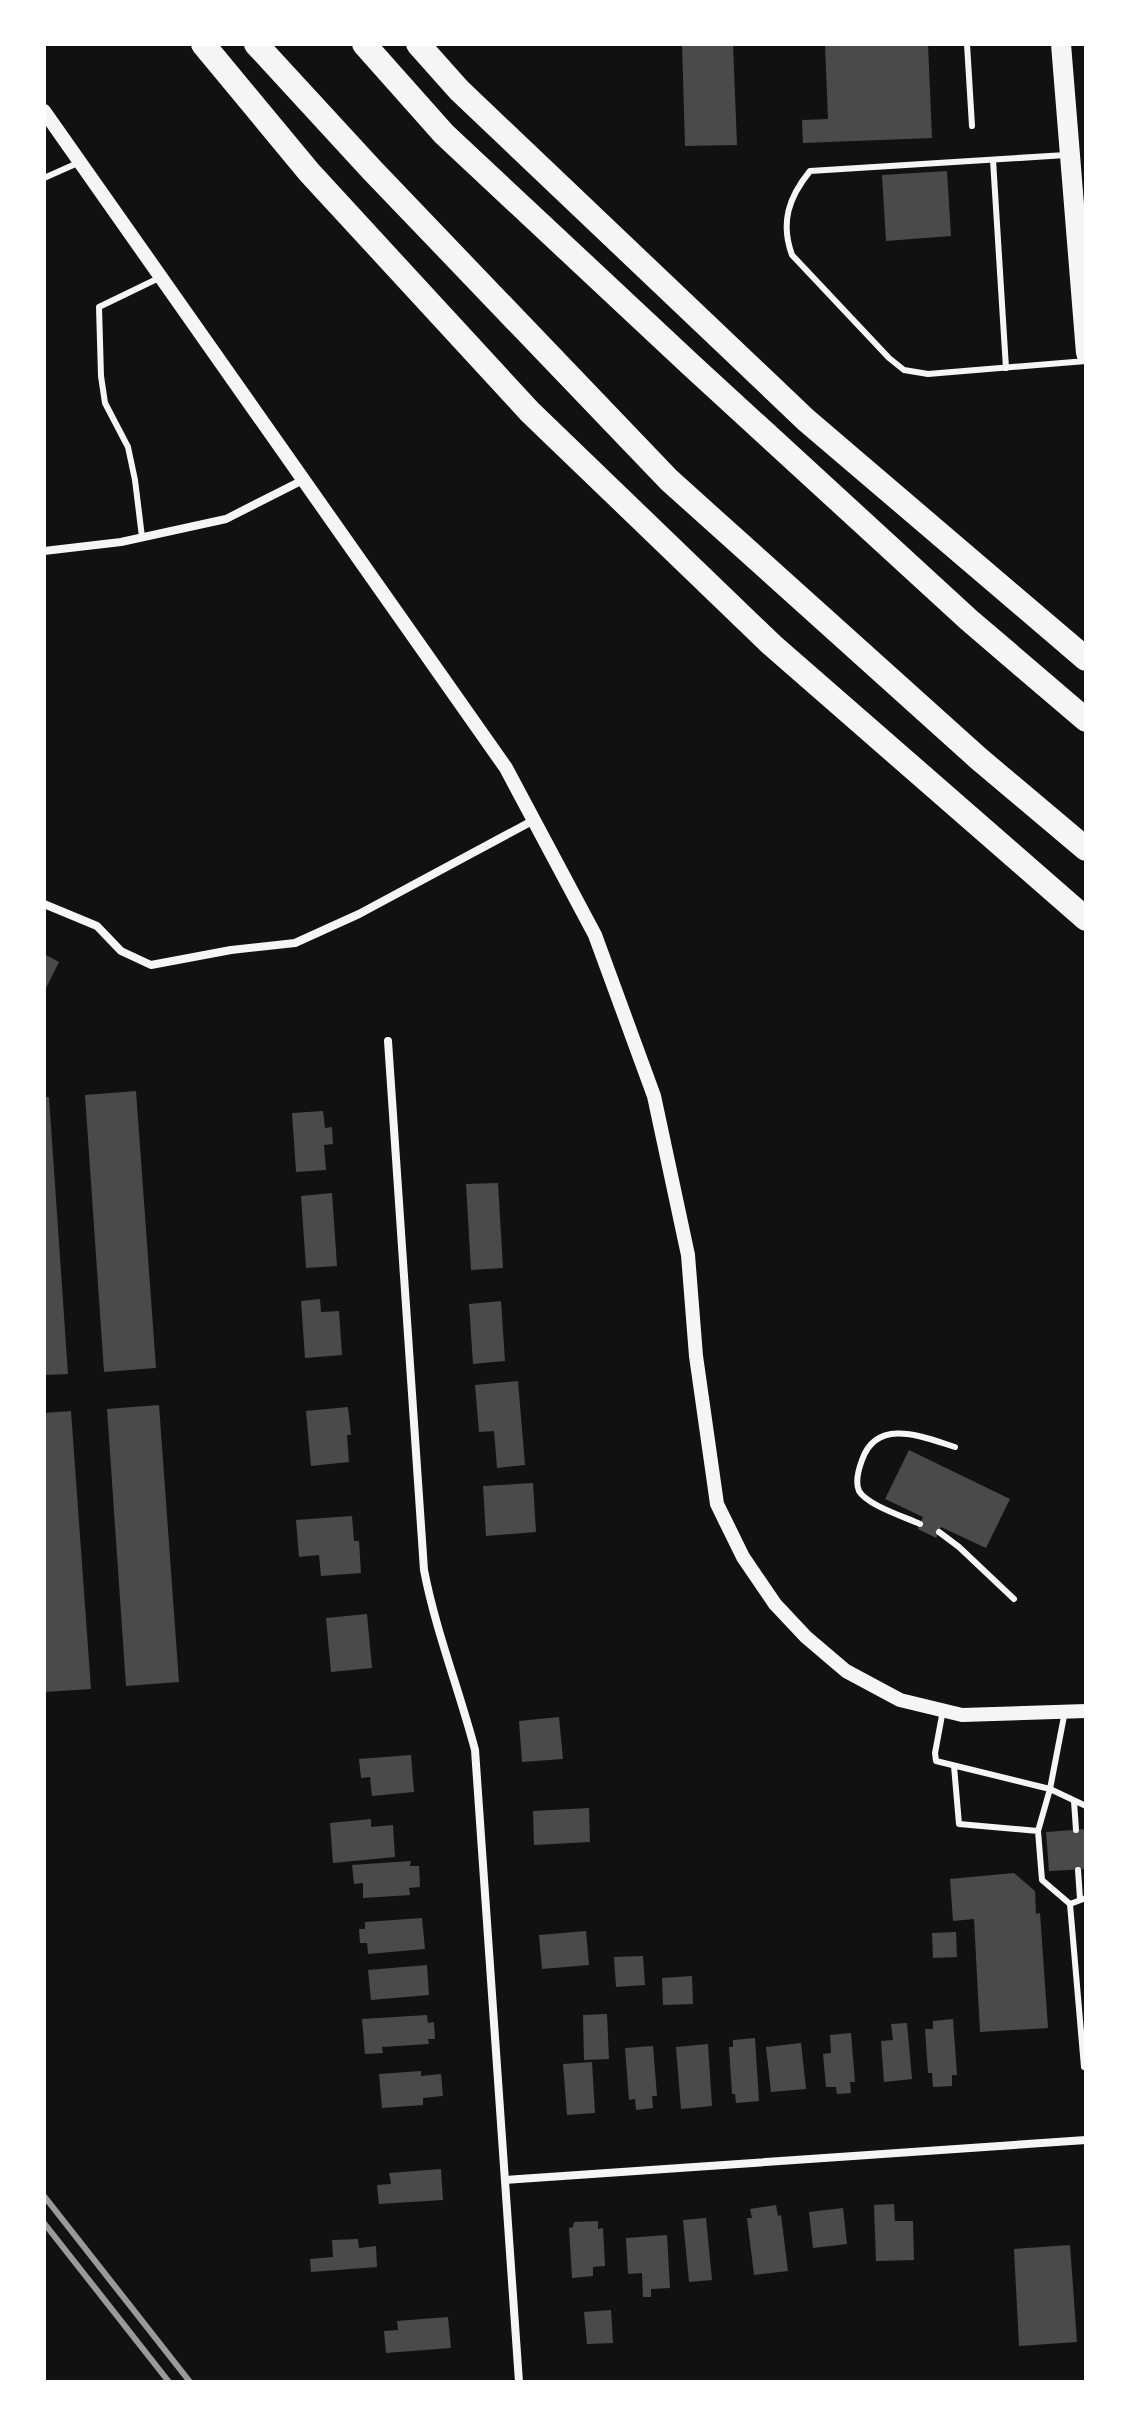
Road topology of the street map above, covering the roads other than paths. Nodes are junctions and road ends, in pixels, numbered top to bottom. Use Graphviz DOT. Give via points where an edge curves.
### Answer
graph roads {
  1 [pos="203,44"];
  2 [pos="256,44"];
  3 [pos="364,44"];
  4 [pos="418,44"];
  5 [pos="967,44"];
  6 [pos="1061,44"];
  7 [pos="44,111"];
  8 [pos="972,126"];
  9 [pos="1070,155"];
  10 [pos="993,160"];
  11 [pos="80,162"];
  12 [pos="44,178"];
  13 [pos="1080,201"];
  14 [pos="161,277"];
  15 [pos="1086,353"];
  16 [pos="1086,361"];
  17 [pos="1006,368"];
  18 [pos="303,480"];
  19 [pos="142,537"];
  20 [pos="44,551"];
  21 [pos="1086,659"];
  22 [pos="1086,720"];
  23 [pos="534,820"];
  24 [pos="1086,849"];
  25 [pos="44,904"];
  26 [pos="1086,919"];
  27 [pos="388,1041"];
  28 [pos="955,1447"];
  29 [pos="920,1524"];
  30 [pos="939,1532"];
  31 [pos="1014,1599"];
  32 [pos="943,1710"];
  33 [pos="1065,1711"];
  34 [pos="1086,1711"];
  35 [pos="954,1766"];
  36 [pos="1050,1789"];
  37 [pos="1074,1801"];
  38 [pos="1086,1806"];
  39 [pos="1076,1830"];
  40 [pos="1038,1831"];
  41 [pos="1078,1870"];
  42 [pos="1083,1898"];
  43 [pos="1070,1904"];
  44 [pos="1084,2055"];
  45 [pos="1084,2067"];
  46 [pos="1086,2140"];
  47 [pos="506,2180"];
  48 [pos="519,2382"];
  1 -- 26 [label="highway" via="309,172 530,412 772,645"];
  2 -- 24 [label="highway" via="669,480"];
  3 -- 22 [label="highway" via="444,134 969,620"];
  4 -- 21 [label="highway" via="459,90 806,420"];
  5 -- 8 [label="lane"];
  6 -- 9 [label="main road"];
  7 -- 11 [label="street"];
  9 -- 10 [label="lane"];
  9 -- 13 [label="main road"];
  10 -- 17 [label="lane"];
  10 -- 17 [label="lane" via="810,171 795,189 785,238 792,255 904,370 928,374"];
  11 -- 12 [label="lane"];
  11 -- 14 [label="street"];
  13 -- 15 [label="main road"];
  14 -- 18 [label="street"];
  14 -- 19 [label="lane" via="99,307 105,403 128,447"];
  16 -- 17 [label="lane"];
  18 -- 19 [label="street" via="226,519"];
  18 -- 23 [label="street" via="506,768"];
  19 -- 20 [label="street"];
  23 -- 25 [label="street" via="295,943 151,965 121,951 97,926"];
  23 -- 32 [label="street" via="595,935 654,1096 688,1255 717,1504 743,1557 806,1637 846,1671 900,1700"];
  27 -- 47 [label="street" via="424,1570 435,1624 475,1750"];
  28 -- 29 [label="lane" via="897,1433 881,1435 868,1445 857,1477 859,1490 870,1501"];
  30 -- 31 [label="lane"];
  32 -- 33 [label="street" via="962,1715"];
  32 -- 35 [label="lane" via="936,1761"];
  33 -- 34 [label="street"];
  33 -- 36 [label="lane"];
  35 -- 36 [label="lane"];
  35 -- 40 [label="lane" via="959,1824"];
  36 -- 37 [label="lane"];
  36 -- 40 [label="lane"];
  37 -- 38 [label="lane"];
  37 -- 39 [label="lane"];
  40 -- 43 [label="lane" via="1042,1880"];
  41 -- 42 [label="lane"];
  42 -- 43 [label="lane"];
  43 -- 44 [label="lane"];
  44 -- 45 [label="lane"];
  46 -- 47 [label="street"];
  47 -- 48 [label="street"];
}
